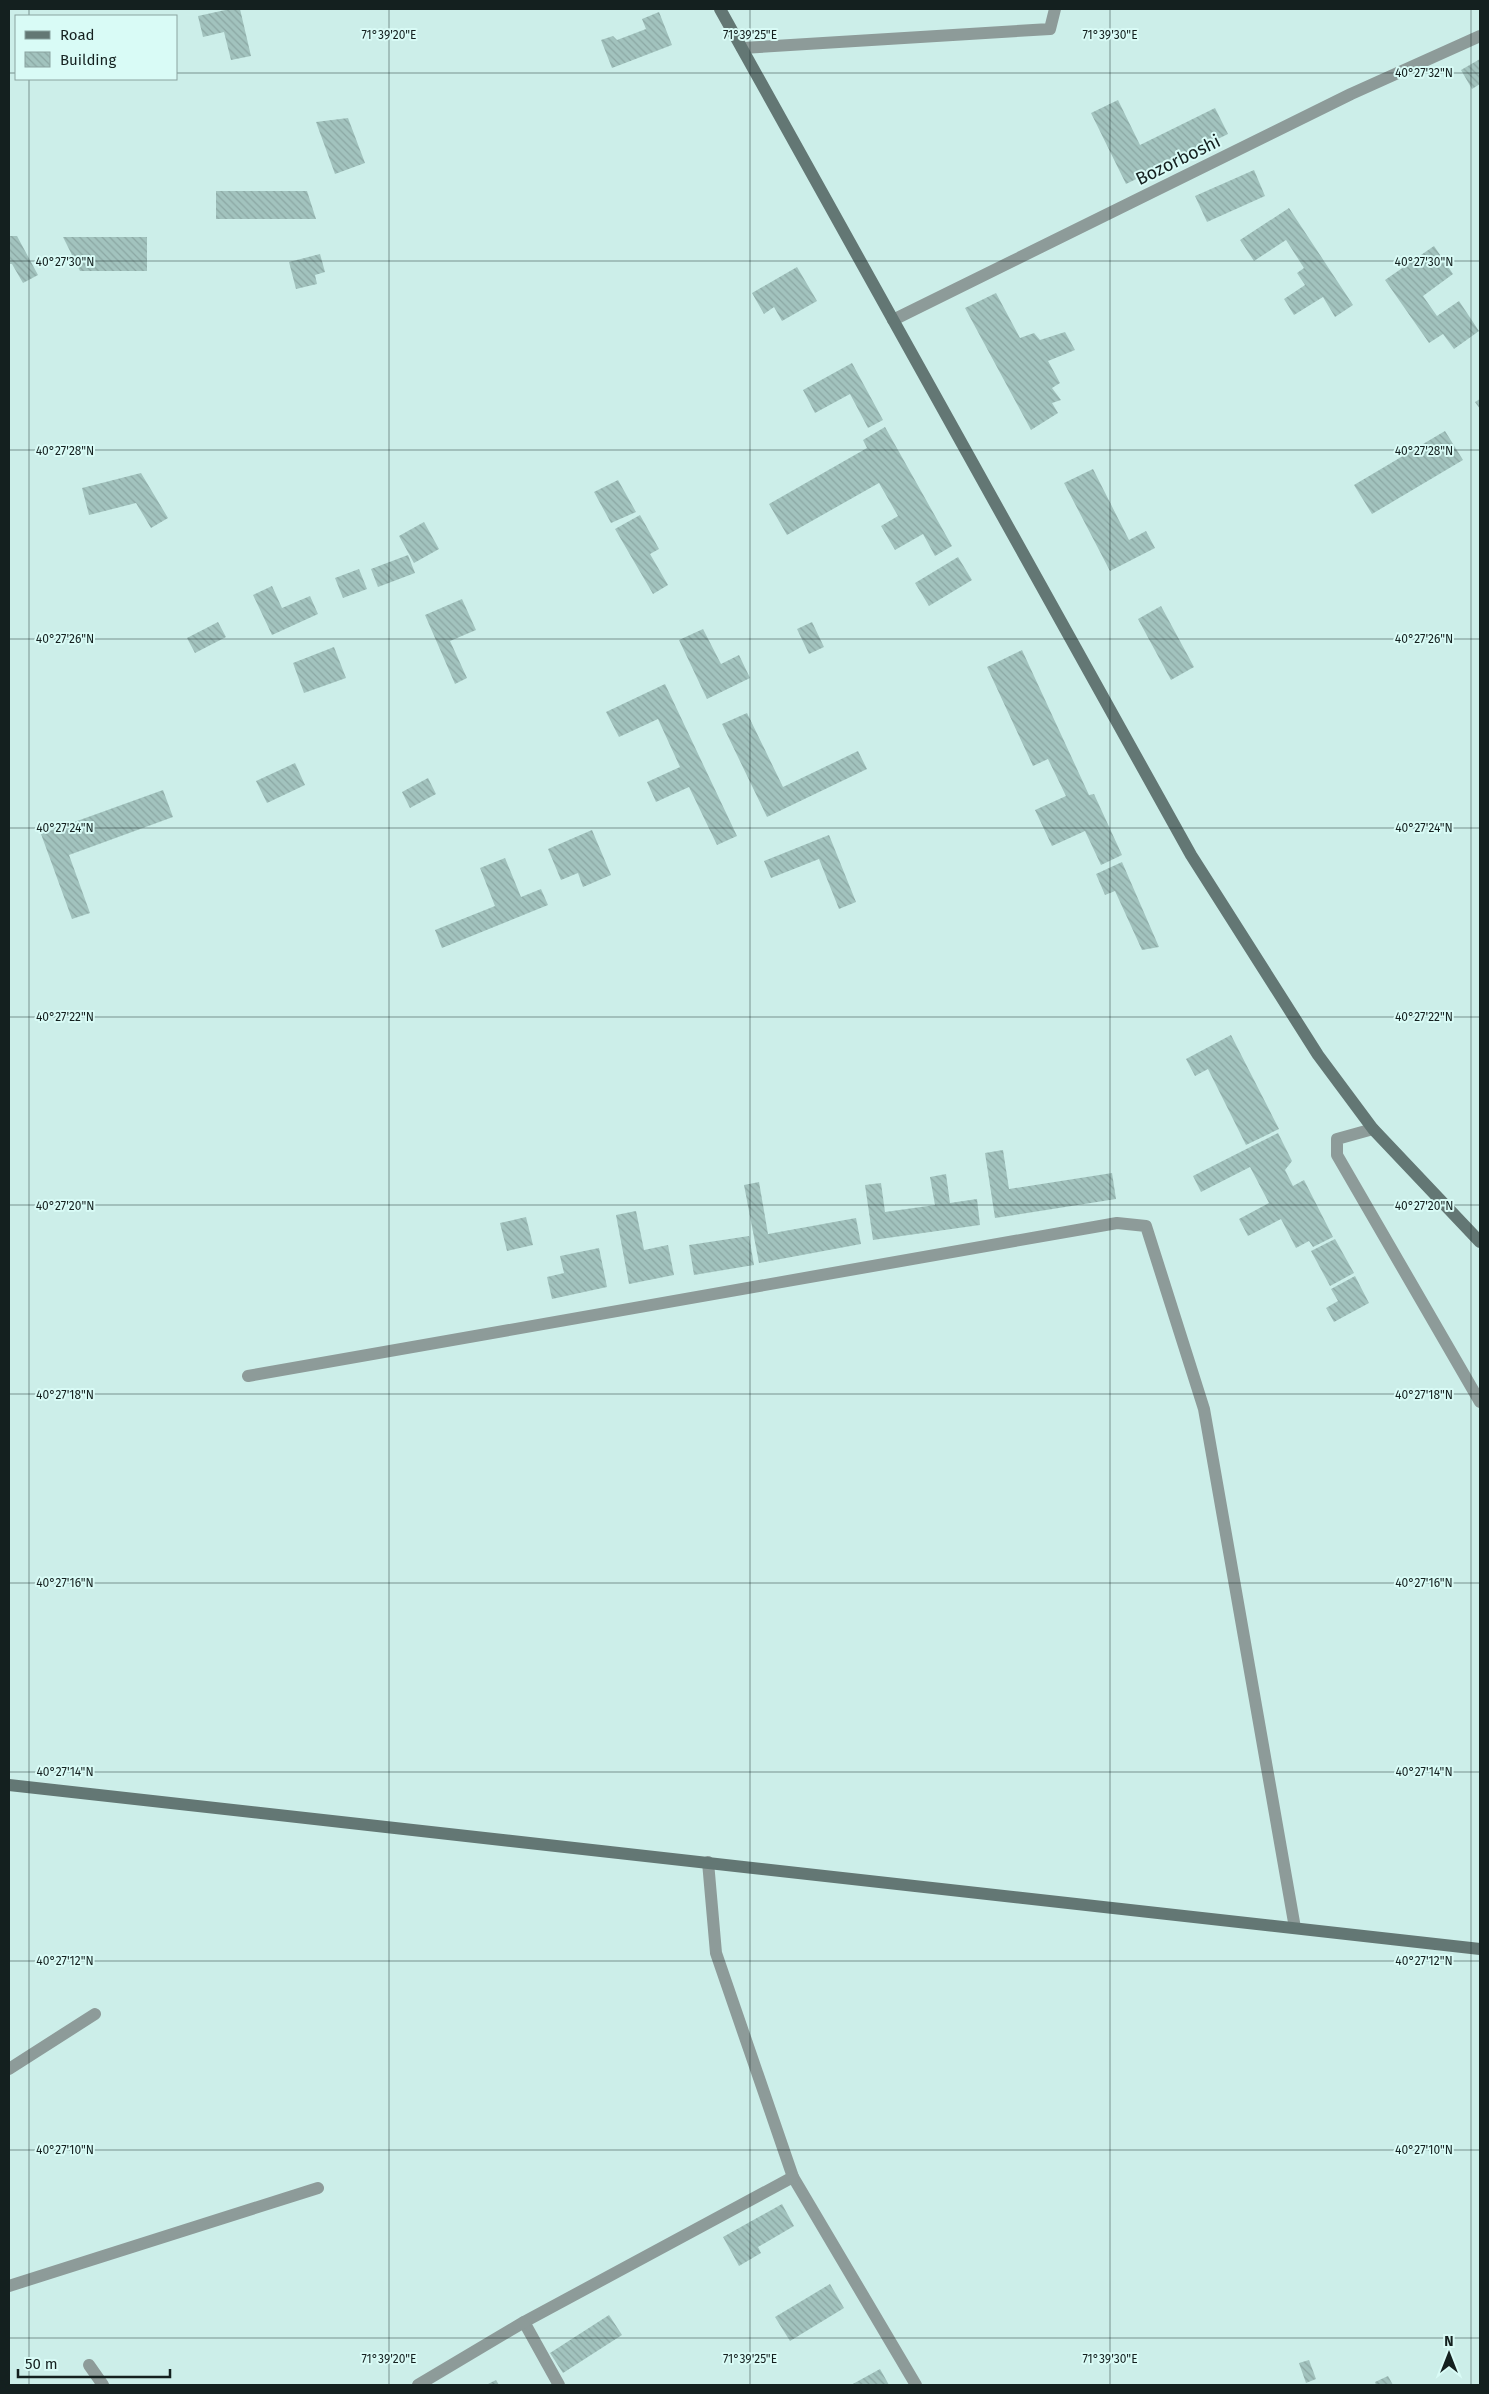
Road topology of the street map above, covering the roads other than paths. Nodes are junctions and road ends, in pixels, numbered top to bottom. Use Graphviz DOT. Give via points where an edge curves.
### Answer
graph roads {
  1 [pos="720,9"];
  2 [pos="1055,9"];
  3 [pos="1480,36"];
  4 [pos="742,48"];
  5 [pos="893,320"];
  6 [pos="1373,1128"];
  7 [pos="1480,1242"];
  8 [pos="248,1376"];
  9 [pos="1480,1402"];
  10 [pos="9,1785"];
  11 [pos="708,1862"];
  12 [pos="1295,1928"];
  13 [pos="1480,1949"];
  14 [pos="95,2014"];
  15 [pos="9,2068"];
  16 [pos="793,2177"];
  17 [pos="318,2188"];
  18 [pos="9,2286"];
  19 [pos="524,2322"];
  20 [pos="90,2365"];
  21 [pos="103,2385"];
  22 [pos="418,2385"];
  23 [pos="559,2385"];
  24 [pos="916,2385"];
  1 -- 4 [label="street"];
  2 -- 4 [label="street" via="1050,29"];
  3 -- 5 [label="street, Bozorboshi" via="1351,94"];
  4 -- 5 [label="street"];
  5 -- 6 [label="street" via="1191,855 1318,1055"];
  6 -- 7 [label="street"];
  6 -- 9 [label="street" via="1338,1139 1338,1155"];
  8 -- 12 [label="street" via="1116,1223 1146,1226 1204,1409"];
  10 -- 11 [label="street"];
  11 -- 12 [label="street"];
  11 -- 16 [label="street" via="716,1953"];
  12 -- 13 [label="street"];
  14 -- 15 [label="street"];
  16 -- 19 [label="street"];
  16 -- 24 [label="street"];
  17 -- 18 [label="street"];
  19 -- 22 [label="street"];
  19 -- 23 [label="street"];
  20 -- 21 [label="street"];
}
